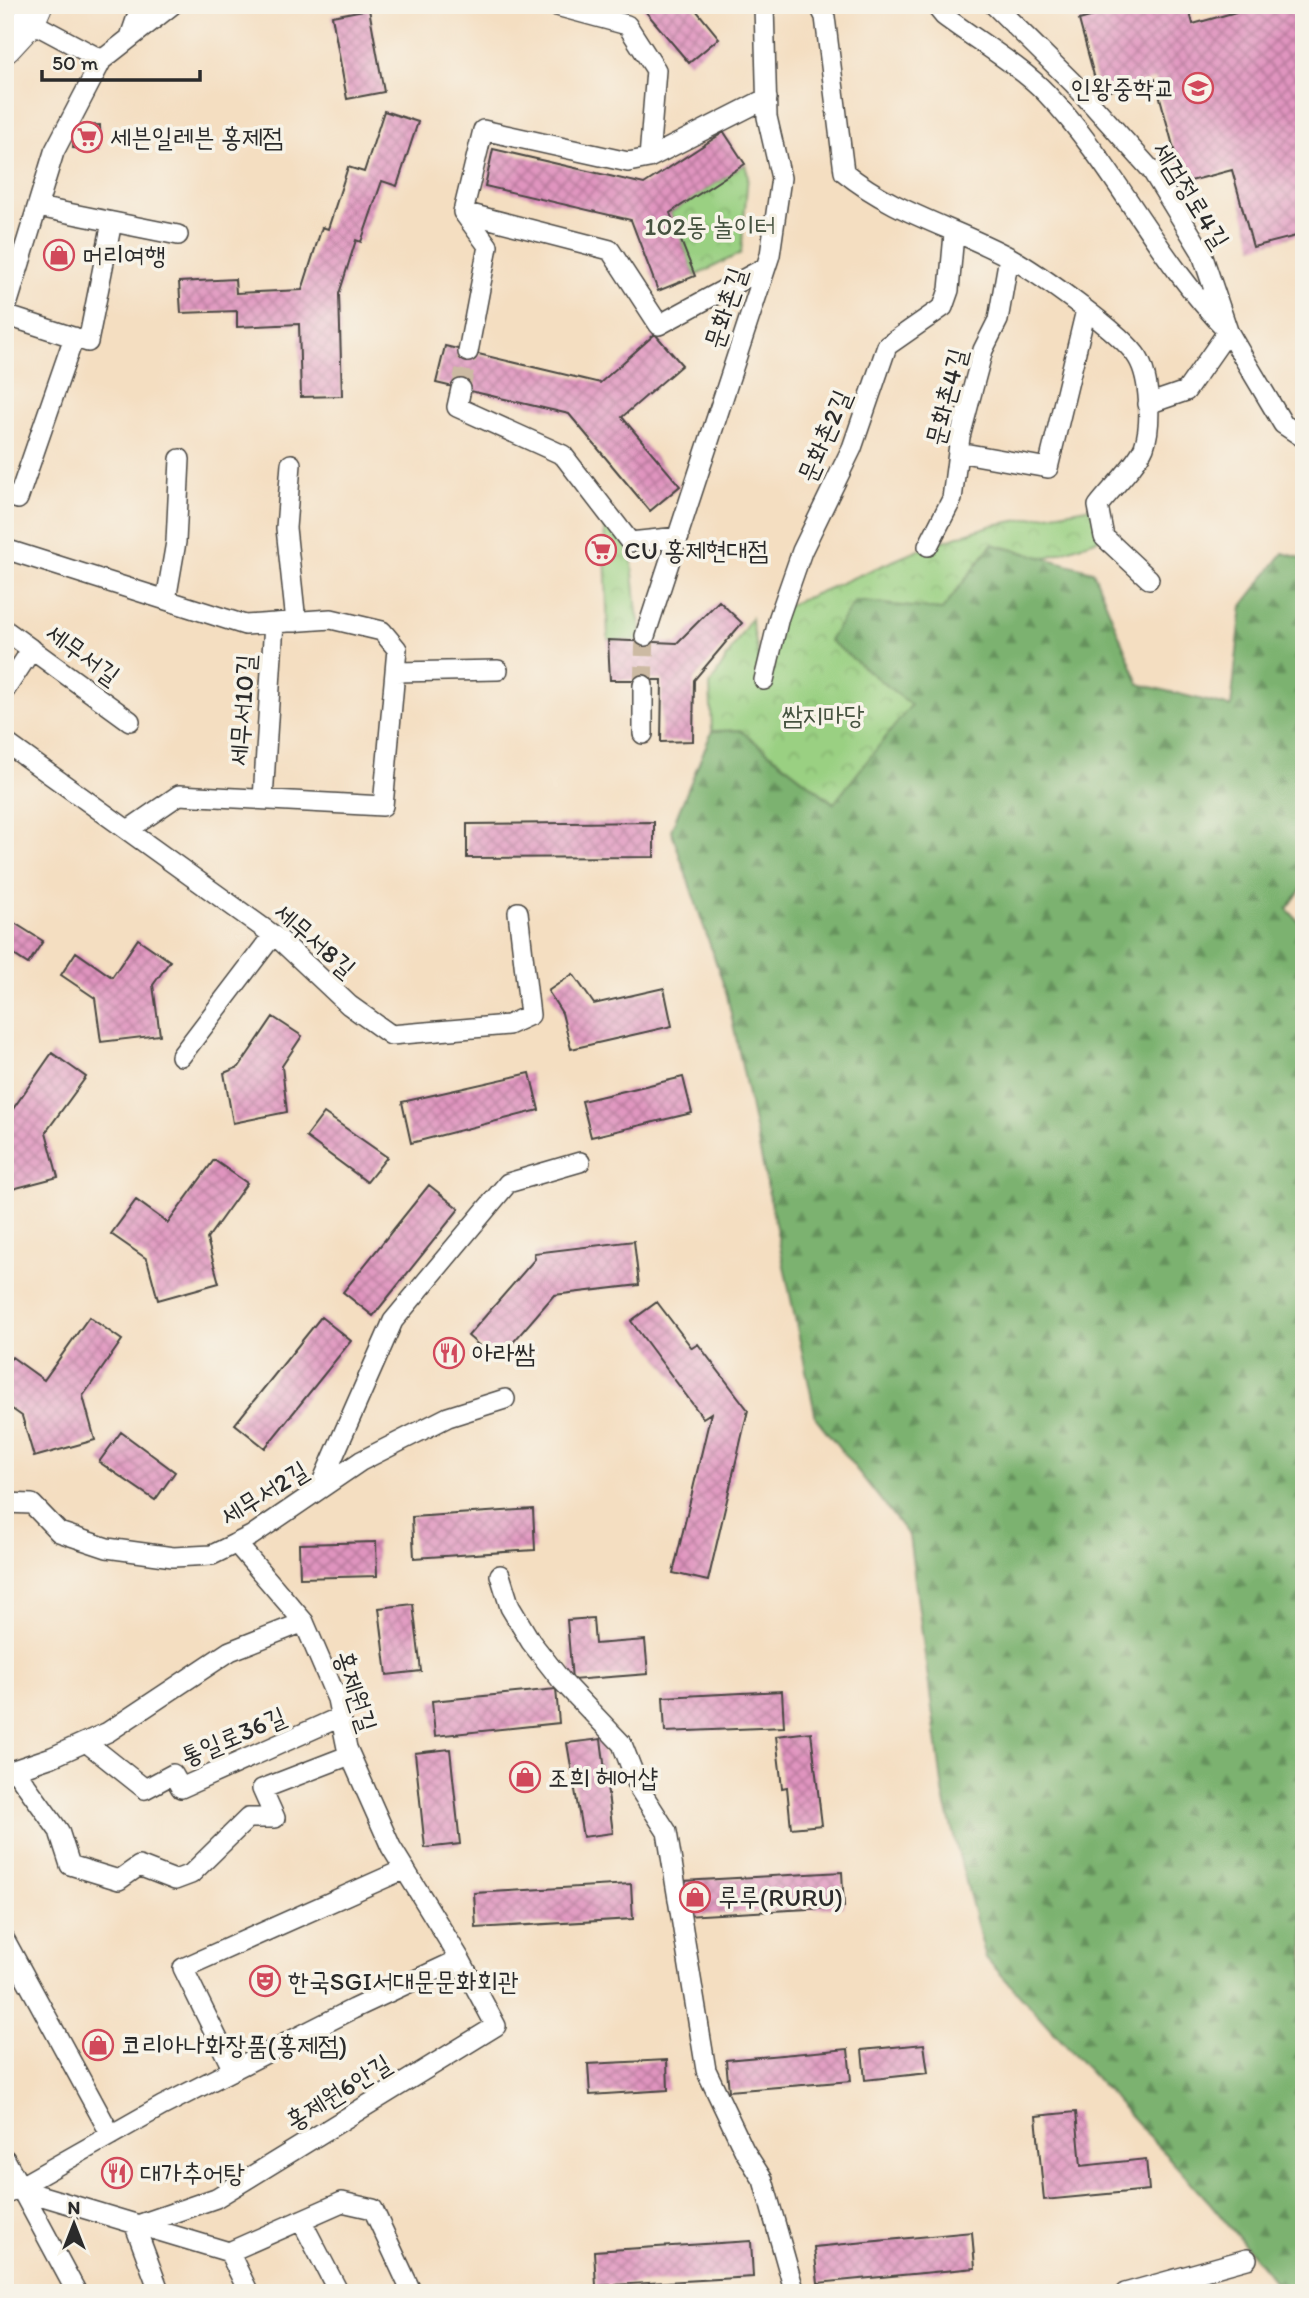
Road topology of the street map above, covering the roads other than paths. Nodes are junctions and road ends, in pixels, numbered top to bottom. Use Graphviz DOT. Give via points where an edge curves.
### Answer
graph roads {
  1 [pos="141,5"];
  2 [pos="172,5"];
  3 [pos="554,5"];
  4 [pos="764,5"];
  5 [pos="819,5"];
  6 [pos="935,5"];
  7 [pos="994,5"];
  8 [pos="32,13"];
  9 [pos="130,38"];
  10 [pos="5,47"];
  11 [pos="102,60"];
  12 [pos="767,98"];
  13 [pos="649,158"];
  14 [pos="38,207"];
  15 [pos="463,212"];
  16 [pos="113,222"];
  17 [pos="954,234"];
  18 [pos="178,235"];
  19 [pos="1009,257"];
  20 [pos="766,267"];
  21 [pos="1086,310"];
  22 [pos="5,314"];
  23 [pos="1228,331"];
  24 [pos="74,337"];
  25 [pos="468,352"];
  26 [pos="461,389"];
  27 [pos="1148,404"];
  28 [pos="1304,439"];
  29 [pos="958,452"];
  30 [pos="180,459"];
  31 [pos="290,464"];
  32 [pos="5,495"];
  33 [pos="679,537"];
  34 [pos="928,546"];
  35 [pos="5,549"];
  36 [pos="1149,579"];
  37 [pos="166,600"];
  38 [pos="296,622"];
  39 [pos="274,623"];
  40 [pos="5,629"];
  41 [pos="645,636"];
  42 [pos="32,649"];
  43 [pos="498,670"];
  44 [pos="396,672"];
  45 [pos="764,680"];
  46 [pos="643,685"];
  47 [pos="5,691"];
  48 [pos="130,721"];
  49 [pos="643,734"];
  50 [pos="5,742"];
  51 [pos="263,799"];
  52 [pos="128,830"];
  53 [pos="519,912"];
  54 [pos="273,935"];
  55 [pos="181,1056"];
  56 [pos="580,1162"];
  57 [pos="505,1399"];
  58 [pos="319,1489"];
  59 [pos="5,1503"];
  60 [pos="236,1544"];
  61 [pos="500,1575"];
  62 [pos="304,1622"];
  63 [pos="340,1717"];
  64 [pos="86,1742"];
  65 [pos="350,1755"];
  66 [pos="10,1772"];
  67 [pos="405,1870"];
  68 [pos="5,1940"];
  69 [pos="460,1959"];
  70 [pos="233,2070"];
  71 [pos="111,2135"];
  72 [pos="5,2159"];
  73 [pos="12,2192"];
  74 [pos="300,2220"];
  75 [pos="135,2226"];
  76 [pos="229,2252"];
  77 [pos="1247,2259"];
  78 [pos="77,2293"];
  79 [pos="160,2293"];
  80 [pos="249,2293"];
  81 [pos="339,2293"];
  82 [pos="412,2293"];
  83 [pos="795,2293"];
  84 [pos="1125,2293"];
  1 -- 9 [label="street"];
  2 -- 9 [label="street"];
  3 -- 13 [label="street" via="627,26 656,70"];
  4 -- 12 [label="street, 문화촌길"];
  5 -- 17 [label="street" via="825,17 844,172 897,209"];
  6 -- 23 [label="street" via="1045,92 1196,298"];
  7 -- 23 [label="street, 세검정로4길" via="1152,171 1201,251"];
  8 -- 10 [label="main road"];
  8 -- 11 [label="street"];
  9 -- 11 [label="street"];
  11 -- 14 [label="street" via="54,152"];
  12 -- 13 [label="street"];
  12 -- 20 [label="street, 문화촌길" via="781,178"];
  13 -- 15 [label="street" via="628,162 483,130"];
  14 -- 16 [label="street"];
  14 -- 22 [label="street"];
  15 -- 20 [label="street" via="610,250 659,326"];
  15 -- 25 [label="street" via="488,246"];
  16 -- 18 [label="street"];
  16 -- 24 [label="street" via="88,342"];
  17 -- 19 [label="street"];
  17 -- 45 [label="street, 문화촌2길" via="943,307 887,346 852,448 798,563"];
  19 -- 21 [label="street"];
  19 -- 29 [label="street, 문화촌4길" via="998,320 983,350"];
  20 -- 33 [label="street, 문화촌길"];
  21 -- 27 [label="street" via="1138,357 1148,383"];
  21 -- 29 [label="street" via="1048,468"];
  22 -- 24 [label="street"];
  23 -- 27 [label="street" via="1186,391"];
  23 -- 28 [label="street, 세검정로4길" via="1283,424"];
  24 -- 32 [label="street" via="18,499"];
  26 -- 33 [label="street" via="457,407 563,455 630,542"];
  27 -- 36 [label="street" via="1143,447 1098,506 1104,537"];
  29 -- 34 [label="street, 문화촌4길" via="952,499"];
  30 -- 37 [label="street" via="176,542"];
  31 -- 38 [label="street" via="286,528"];
  33 -- 41 [label="street, 문화촌길" via="646,612"];
  35 -- 37 [label="street, 세무서10길"];
  37 -- 39 [label="street, 세무서10길" via="245,625"];
  38 -- 39 [label="street, 세무서10길"];
  38 -- 44 [label="street, 세무서10길" via="331,619 383,631 397,649"];
  39 -- 51 [label="street, 세무서10길"];
  40 -- 42 [label="street, 세무서길"];
  42 -- 47 [label="street"];
  42 -- 48 [label="street, 세무서길"];
  43 -- 44 [label="street"];
  44 -- 51 [label="street, 세무서10길" via="383,806"];
  46 -- 49 [label="street"];
  50 -- 52 [label="street, 세무서8길"];
  51 -- 52 [label="street, 세무서10길" via="179,794"];
  52 -- 54 [label="street, 세무서8길"];
  53 -- 54 [label="street, 세무서8길" via="530,1015 508,1025 391,1035 349,1005"];
  54 -- 55 [label="street"];
  56 -- 58 [label="street" via="508,1182 393,1321"];
  57 -- 58 [label="street, 세무서2길" via="447,1417 361,1461"];
  58 -- 60 [label="street, 세무서2길"];
  59 -- 60 [label="street, 세무서2길" via="32,1504 59,1532 107,1548 173,1557 212,1555"];
  60 -- 62 [label="street, 홍제원길"];
  61 -- 83 [label="street" via="510,1607 531,1642 622,1744 640,1790 667,1832 706,2070 763,2180"];
  62 -- 63 [label="street, 홍제원길" via="337,1699"];
  62 -- 64 [label="street" via="230,1651"];
  63 -- 64 [label="street, 통일로36길" via="181,1788 173,1774 145,1789"];
  63 -- 65 [label="street, 홍제원길"];
  64 -- 66 [label="street"];
  65 -- 66 [label="street" via="262,1789 275,1818 248,1818 191,1874 174,1880 139,1866 119,1880 70,1865 59,1831"];
  65 -- 67 [label="street, 홍제원길"];
  67 -- 69 [label="street, 홍제원길"];
  67 -- 70 [label="street" via="183,1968"];
  68 -- 71 [label="street"];
  69 -- 70 [label="street"];
  69 -- 75 [label="street, 홍제원6안길" via="496,2026 215,2198"];
  70 -- 71 [label="street"];
  71 -- 73 [label="street"];
  72 -- 73 [label="street"];
  73 -- 75 [label="street"];
  73 -- 78 [label="street"];
  74 -- 76 [label="street"];
  74 -- 81 [label="street"];
  74 -- 82 [label="street" via="342,2202 373,2210"];
  75 -- 76 [label="street"];
  75 -- 79 [label="street"];
  76 -- 80 [label="street"];
  77 -- 84 [label="street"];
}
